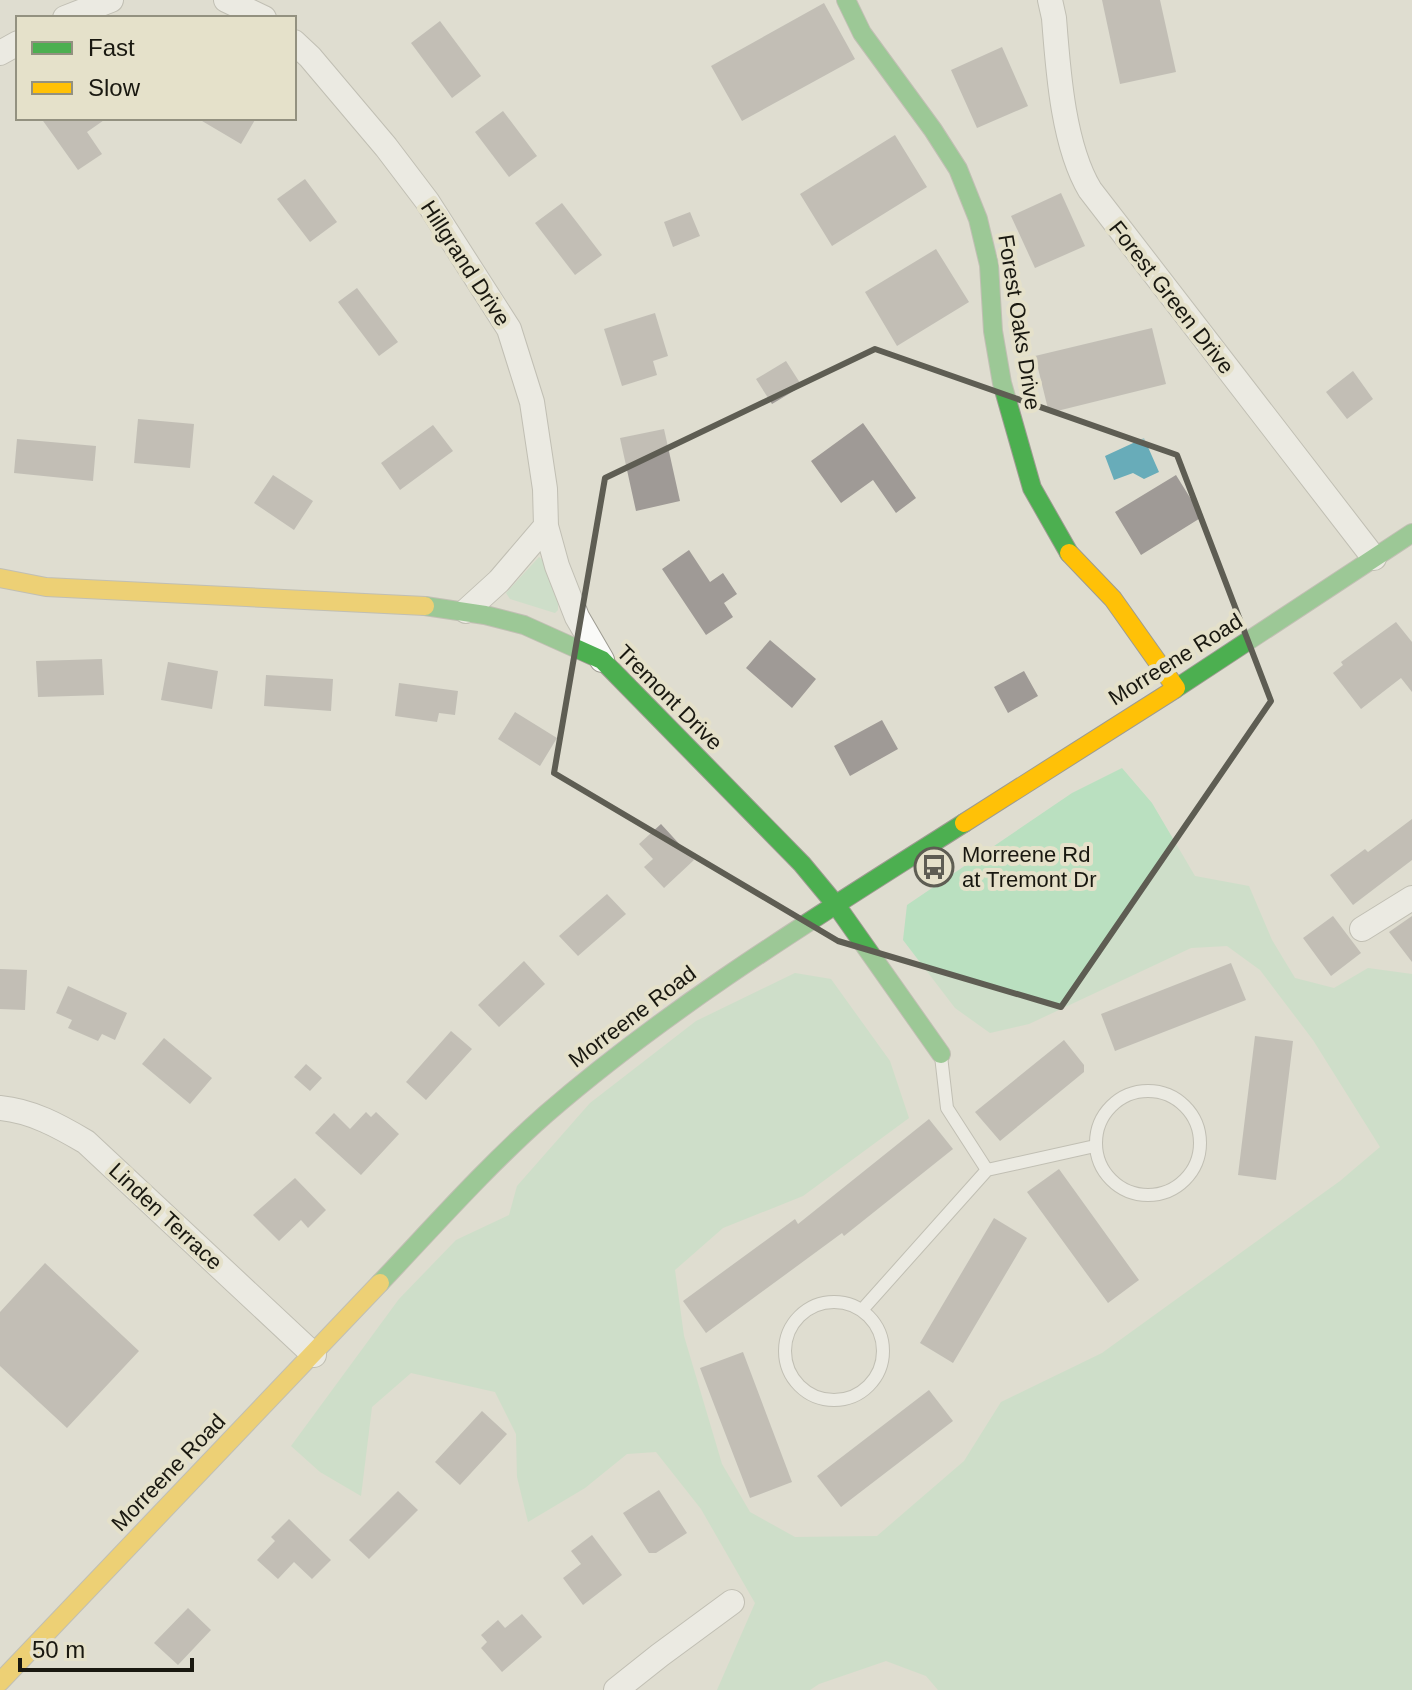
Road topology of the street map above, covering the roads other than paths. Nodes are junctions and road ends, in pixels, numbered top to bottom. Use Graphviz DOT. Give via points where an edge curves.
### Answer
graph roads {
  1 [pos="111,0"];
  2 [pos="226,0"];
  3 [pos="846,0"];
  4 [pos="1050,0"];
  5 [pos="70,16"];
  6 [pos="260,16"];
  7 [pos="296,44"];
  8 [pos="546,526"];
  9 [pos="1412,533"];
  10 [pos="1374,558"];
  11 [pos="0,578"];
  12 [pos="466,611"];
  13 [pos="602,660"];
  14 [pos="1176,688"];
  15 [pos="1412,898"];
  16 [pos="836,905"];
  17 [pos="1362,929"];
  18 [pos="941,1054"];
  19 [pos="0,1108"];
  20 [pos="1095,1146"];
  21 [pos="987,1170"];
  22 [pos="862,1310"];
  23 [pos="314,1355"];
  24 [pos="732,1602"];
  25 [pos="0,1682"];
  26 [pos="616,1690"];
  1 -- 5 [label="street"];
  2 -- 6 [label="street"];
  3 -- 14 [label="street, Forest Oaks Drive" via="862,33 958,169 978,219 989,265 1002,383 1032,488 1065,548 1113,599"];
  4 -- 10 [label="street, Forest Green Drive" via="1069,128 1086,183"];
  7 -- 8 [label="street, Hillgrand Drive" via="427,201 509,329 532,402"];
  8 -- 12 [label="street"];
  8 -- 13 [label="street, Hillgrand Drive" via="577,617"];
  9 -- 10 [label="street, Morreene Road"];
  10 -- 14 [label="street, Morreene Road"];
  11 -- 12 [label="street, Tremont Drive" via="46,587"];
  12 -- 13 [label="street, Tremont Drive" via="530,625"];
  13 -- 16 [label="street, Tremont Drive"];
  14 -- 16 [label="street, Morreene Road"];
  15 -- 17 [label="street"];
  16 -- 18 [label="street, Tremont Drive"];
  16 -- 23 [label="street, Morreene Road" via="679,1008 548,1112"];
  18 -- 21 [label="lane" via="947,1108"];
  19 -- 23 [label="street, Linden Terrace" via="47,1121 86,1142"];
  20 -- 20 [label="lane" via="1105,1174 1118,1187 1152,1196 1177,1187 1194,1169 1198,1127 1184,1106 1160,1092 1133,1092 1111,1105 1099,1123"];
  20 -- 21 [label="lane"];
  21 -- 22 [label="lane"];
  22 -- 22 [label="lane" via="836,1301 817,1304 797,1317 785,1340 789,1372 813,1396 839,1401 861,1393 881,1369 882,1337"];
  23 -- 25 [label="street, Morreene Road"];
  24 -- 26 [label="street"];
}
